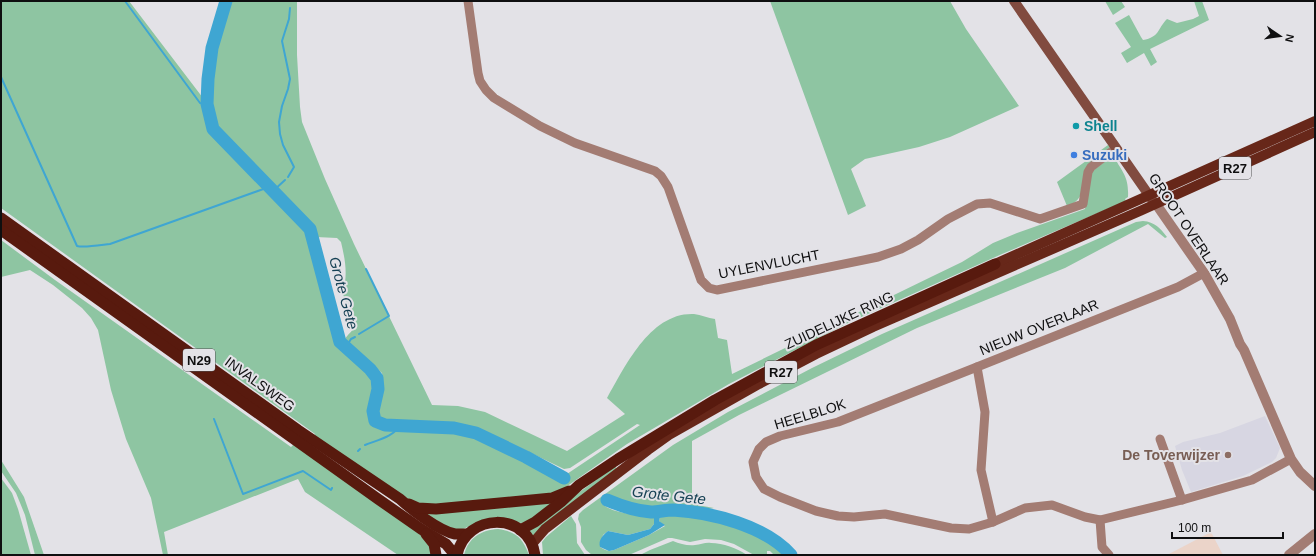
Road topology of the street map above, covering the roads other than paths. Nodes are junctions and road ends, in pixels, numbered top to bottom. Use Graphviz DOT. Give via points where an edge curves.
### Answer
graph roads {
  1 [pos="468,1"];
  2 [pos="1014,1"];
  3 [pos="1315,121"];
  4 [pos="1315,132"];
  5 [pos="1116,148"];
  6 [pos="1149,195"];
  7 [pos="1156,204"];
  8 [pos="1,218"];
  9 [pos="1,230"];
  10 [pos="995,264"];
  11 [pos="1204,272"];
  12 [pos="977,367"];
  13 [pos="1160,439"];
  14 [pos="1291,459"];
  15 [pos="1313,481"];
  16 [pos="579,485"];
  17 [pos="400,499"];
  18 [pos="1182,500"];
  19 [pos="1100,520"];
  20 [pos="993,522"];
  21 [pos="422,529"];
  22 [pos="520,530"];
  23 [pos="467,534"];
  24 [pos="1315,534"];
  25 [pos="532,544"];
  26 [pos="436,555"];
  27 [pos="456,555"];
  28 [pos="535,555"];
  29 [pos="1109,555"];
  30 [pos="1288,555"];
  1 -- 5 [label="street, UYLENVLUCHT" via="478,74 486,90 508,108 575,143 658,173 668,186 701,280 709,288 717,290 878,257 918,240 948,219 977,204 990,203 1040,219 1083,204 1088,172"];
  2 -- 5 [label="main road, GROOT OVERLAAR"];
  3 -- 6 [label="main road, R27"];
  4 -- 7 [label="main road, R27"];
  5 -- 6 [label="main road, GROOT OVERLAAR"];
  6 -- 7 [label="main road, GROOT OVERLAAR"];
  6 -- 10 [label="main road, ZUIDELIJKE RING / R27"];
  7 -- 11 [label="street, GROOT OVERLAAR"];
  7 -- 25 [label="main road, ZUIDELIJKE RING / R27" via="873,327 759,384 669,435 545,529"];
  8 -- 17 [label="highway, INVALSWEG / N29" via="359,473"];
  9 -- 21 [label="highway, INVALSWEG / N29"];
  10 -- 16 [label="highway, ZUIDELIJKE RING / R27" via="816,345 670,426"];
  11 -- 12 [label="street, NIEUW OVERLAAR" via="1178,287"];
  11 -- 14 [label="street, GROOT OVERLAAR" via="1230,319"];
  12 -- 20 [label="street, NIEUW OVERLAAR" via="985,412 980,470"];
  12 -- 20 [label="street, HEELBLOK" via="838,422 780,436 766,442 759,449 753,462 756,477 764,489 816,511 854,517 885,514 951,528 969,529"];
  13 -- 18 [label="street"];
  14 -- 15 [label="street, GROOT OVERLAAR" via="1300,472"];
  14 -- 18 [label="street" via="1252,480"];
  16 -- 17 [label="highway" via="552,498 436,509 418,508"];
  16 -- 22 [label="highway, ZUIDELIJKE RING / R27" via="562,502"];
  17 -- 23 [label="highway, INVALSWEG / N29" via="412,510 445,531"];
  18 -- 19 [label="street"];
  19 -- 20 [label="street" via="1052,505 1025,508"];
  19 -- 29 [label="street" via="1102,547"];
  21 -- 26 [label="highway" via="434,544"];
  21 -- 27 [label="highway, INVALSWEG / N29" via="446,544"];
  22 -- 23 [label="highway" via="505,523 491,522"];
  22 -- 25 [label="highway"];
  23 -- 27 [label="highway, INVALSWEG"];
  24 -- 30 [label="street"];
  25 -- 28 [label="highway"];
}
